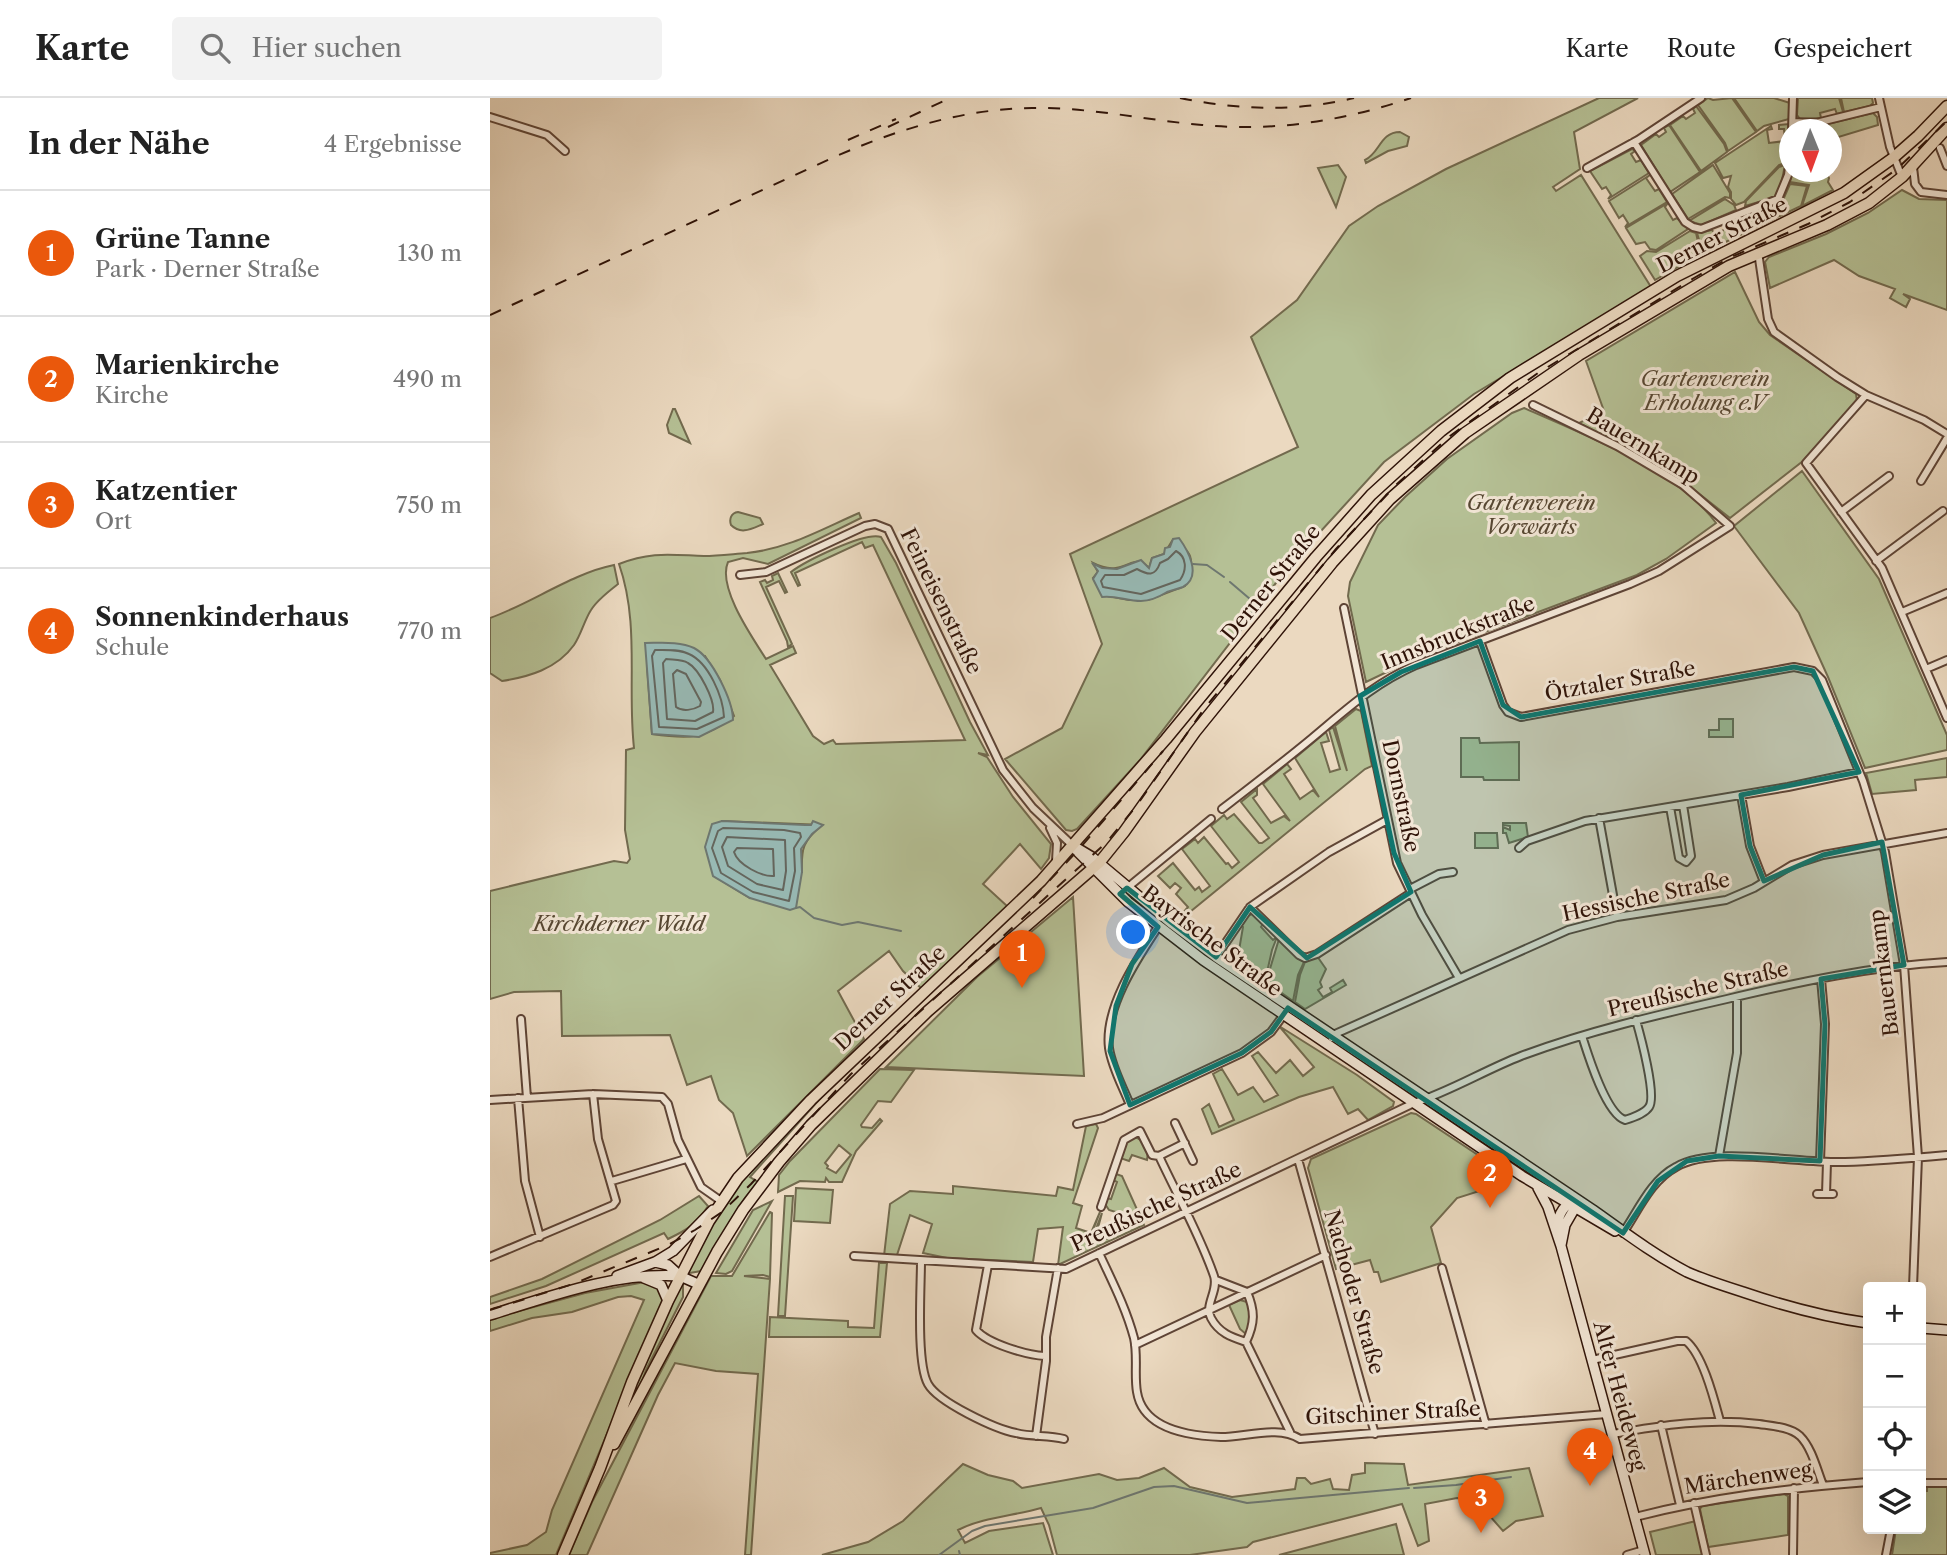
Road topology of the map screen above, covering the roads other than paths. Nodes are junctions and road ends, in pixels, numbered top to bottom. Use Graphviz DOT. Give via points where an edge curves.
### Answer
graph roads {
  1 [pos="1701,98"];
  2 [pos="1793,98"];
  3 [pos="1879,98"];
  4 [pos="1947,106"];
  5 [pos="1881,107"];
  6 [pos="490,117"];
  7 [pos="1792,119"];
  8 [pos="1829,119"];
  9 [pos="1947,128"];
  10 [pos="1634,142"];
  11 [pos="1940,148"];
  12 [pos="565,151"];
  13 [pos="1893,158"];
  14 [pos="1913,165"];
  15 [pos="1947,166"];
  16 [pos="1587,168"];
  17 [pos="1902,177"];
  18 [pos="1785,182"];
  19 [pos="1947,195"];
  20 [pos="1758,252"];
  21 [pos="1867,395"];
  22 [pos="1533,405"];
  23 [pos="1947,436"];
  24 [pos="1889,476"];
  25 [pos="1921,481"];
  26 [pos="1943,510"];
  27 [pos="1841,512"];
  28 [pos="1730,526"];
  29 [pos="1876,561"];
  30 [pos="740,575"];
  31 [pos="1947,593"];
  32 [pos="1344,608"];
  33 [pos="1902,612"];
  34 [pos="1480,641"];
  35 [pos="1947,660"];
  36 [pos="1926,670"];
  37 [pos="1813,671"];
  38 [pos="1360,696"];
  39 [pos="1947,718"];
  40 [pos="1859,772"];
  41 [pos="1741,795"];
  42 [pos="1683,805"];
  43 [pos="1670,807"];
  44 [pos="1222,810"];
  45 [pos="1599,818"];
  46 [pos="1211,819"];
  47 [pos="1387,820"];
  48 [pos="1047,823"];
  49 [pos="1947,833"];
  50 [pos="1882,842"];
  51 [pos="1072,845"];
  52 [pos="1519,848"];
  53 [pos="1056,864"];
  54 [pos="1096,866"];
  55 [pos="1453,873"];
  56 [pos="1764,882"];
  57 [pos="1410,890"];
  58 [pos="1124,891"];
  59 [pos="1250,907"];
  60 [pos="1617,917"];
  61 [pos="1158,927"];
  62 [pos="1216,957"];
  63 [pos="1947,962"];
  64 [pos="1904,965"];
  65 [pos="1459,978"];
  66 [pos="1821,979"];
  67 [pos="1737,997"];
  68 [pos="1286,1012"];
  69 [pos="521,1019"];
  70 [pos="1636,1020"];
  71 [pos="1581,1036"];
  72 [pos="1330,1041"];
  73 [pos="593,1094"];
  74 [pos="518,1098"];
  75 [pos="527,1098"];
  76 [pos="1426,1099"];
  77 [pos="490,1100"];
  78 [pos="1414,1104"];
  79 [pos="1130,1105"];
  80 [pos="1175,1123"];
  81 [pos="1077,1124"];
  82 [pos="1185,1143"];
  83 [pos="1159,1156"];
  84 [pos="1718,1156"];
  85 [pos="1947,1156"];
  86 [pos="1919,1157"];
  87 [pos="686,1159"];
  88 [pos="1298,1159"];
  89 [pos="1193,1161"];
  90 [pos="1823,1161"];
  91 [pos="612,1181"];
  92 [pos="1536,1185"];
  93 [pos="1817,1194"];
  94 [pos="721,1201"];
  95 [pos="1573,1204"];
  96 [pos="1101,1207"];
  97 [pos="1185,1212"];
  98 [pos="1621,1232"];
  99 [pos="1556,1234"];
  100 [pos="540,1237"];
  101 [pos="1561,1246"];
  102 [pos="1099,1253"];
  103 [pos="1326,1255"];
  104 [pos="855,1256"];
  105 [pos="490,1257"];
  106 [pos="921,1261"];
  107 [pos="655,1262"];
  108 [pos="988,1265"];
  109 [pos="1058,1268"];
  110 [pos="1442,1268"];
  111 [pos="680,1276"];
  112 [pos="639,1277"];
  113 [pos="1216,1280"];
  114 [pos="608,1281"];
  115 [pos="1913,1282"];
  116 [pos="698,1284"];
  117 [pos="1247,1292"];
  118 [pos="668,1301"];
  119 [pos="1208,1312"];
  120 [pos="490,1315"];
  121 [pos="1863,1322"];
  122 [pos="1926,1328"];
  123 [pos="1947,1330"];
  124 [pos="1246,1342"];
  125 [pos="1135,1345"];
  126 [pos="1045,1356"];
  127 [pos="1592,1360"];
  128 [pos="1607,1414"];
  129 [pos="1720,1421"];
  130 [pos="1486,1425"];
  131 [pos="1661,1425"];
  132 [pos="1290,1432"];
  133 [pos="1376,1434"];
  134 [pos="1613,1434"];
  135 [pos="1036,1436"];
  136 [pos="1064,1439"];
  137 [pos="600,1468"];
  138 [pos="1863,1482"];
  139 [pos="1926,1483"];
  140 [pos="1947,1483"];
  141 [pos="1823,1485"];
  142 [pos="1794,1488"];
  143 [pos="1694,1503"];
  144 [pos="1680,1505"];
  145 [pos="1635,1517"];
  146 [pos="1890,1534"];
  147 [pos="1645,1553"];
  148 [pos="563,1555"];
  149 [pos="1627,1555"];
  150 [pos="1706,1555"];
  151 [pos="1793,1555"];
  152 [pos="1886,1555"];
  1 -- 10 [label="street"];
  2 -- 7 [label="street"];
  3 -- 5 [label="street"];
  4 -- 13 [label="main road, Derner Straße"];
  5 -- 8 [label="street"];
  5 -- 13 [label="street"];
  6 -- 12 [label="street" via="547,135"];
  9 -- 14 [label="main road, Derner Straße"];
  10 -- 16 [label="street"];
  10 -- 18 [label="street" via="1685,222 1693,227 1702,229 1778,199"];
  11 -- 15 [label="street"];
  13 -- 17 [label="street"];
  13 -- 51 [label="main road, Derner Straße" via="1826,204 1687,271 1550,353 1441,431 1349,519"];
  14 -- 17 [label="main road, Derner Straße"];
  14 -- 19 [label="street" via="1921,192"];
  17 -- 20 [label="main road, Derner Straße" via="1844,217"];
  20 -- 21 [label="street" via="1772,329"];
  20 -- 54 [label="main road, Derner Straße" via="1703,280 1542,379 1465,433 1407,483 1350,542 1208,716"];
  21 -- 23 [label="street" via="1924,420"];
  21 -- 27 [label="street" via="1806,463"];
  22 -- 28 [label="street, Bauernkamp" via="1683,485"];
  23 -- 25 [label="street"];
  24 -- 27 [label="street"];
  26 -- 29 [label="street"];
  27 -- 29 [label="street"];
  28 -- 34 [label="street, Innsbruckstraße" via="1659,571"];
  29 -- 33 [label="street"];
  30 -- 48 [label="street, Feineisenstraße" via="765,572 865,526 888,528 996,757"];
  31 -- 33 [label="street"];
  32 -- 38 [label="street, Dornstraße"];
  33 -- 36 [label="street"];
  34 -- 37 [label="street, Ötztaler Straße" via="1503,705 1521,717 1794,667"];
  34 -- 38 [label="street, Innsbruckstraße" via="1401,671"];
  35 -- 36 [label="street"];
  36 -- 39 [label="street"];
  37 -- 40 [label="street, Bauernkamp" via="1822,680"];
  38 -- 44 [label="street, Innsbruckstraße"];
  38 -- 47 [label="street, Dornstraße"];
  40 -- 41 [label="street"];
  40 -- 50 [label="street, Bauernkamp"];
  41 -- 42 [label="street"];
  41 -- 56 [label="street" via="1750,846"];
  42 -- 43 [label="street"];
  42 -- 43 [label="street" via="1691,856 1686,862 1679,858"];
  43 -- 45 [label="street"];
  45 -- 52 [label="street" via="1527,841"];
  45 -- 60 [label="street"];
  46 -- 58 [label="street"];
  47 -- 57 [label="street, Dornstraße" via="1397,863"];
  47 -- 59 [label="street" via="1329,852"];
  48 -- 51 [label="street, Feineisenstraße"];
  48 -- 53 [label="street, Feineisenstraße" via="1057,843"];
  49 -- 50 [label="street, Hessische Straße"];
  50 -- 56 [label="street, Hessische Straße" via="1791,865"];
  50 -- 64 [label="street, Bauernkamp"];
  51 -- 53 [label="main road, Derner Straße"];
  51 -- 54 [label="street, Bayrische Straße"];
  53 -- 94 [label="main road, Derner Straße" via="793,1118"];
  54 -- 58 [label="street, Bayrische Straße"];
  54 -- 116 [label="main road, Derner Straße" via="928,1011 811,1125 743,1210"];
  55 -- 57 [label="street" via="1439,874"];
  56 -- 60 [label="street, Hessische Straße" via="1726,900"];
  57 -- 59 [label="street" via="1352,933 1305,958"];
  57 -- 65 [label="street, Dornstraße"];
  58 -- 61 [label="street, Bayrische Straße"];
  58 -- 62 [label="street, Bayrische Straße"];
  59 -- 62 [label="street"];
  60 -- 65 [label="street, Hessische Straße" via="1556,934"];
  61 -- 68 [label="street, Bayrische Straße"];
  61 -- 79 [label="street" via="1132,964 1111,1023 1110,1051"];
  62 -- 68 [label="street, Bayrische Straße"];
  63 -- 64 [label="street, Preußische Straße"];
  64 -- 66 [label="street, Preußische Straße"];
  64 -- 86 [label="street, Bauernkamp"];
  65 -- 72 [label="street, Hessische Straße"];
  66 -- 67 [label="street, Preußische Straße"];
  66 -- 90 [label="street" via="1825,1024"];
  67 -- 70 [label="street, Preußische Straße"];
  67 -- 84 [label="street" via="1737,1053"];
  68 -- 72 [label="street, Bayrische Straße"];
  68 -- 79 [label="street" via="1270,1032 1242,1053"];
  69 -- 75 [label="street"];
  70 -- 71 [label="street, Preußische Straße"];
  70 -- 71 [label="street" via="1651,1100 1646,1110 1625,1120 1610,1103"];
  71 -- 76 [label="street, Preußische Straße"];
  72 -- 76 [label="street, Bayrische Straße"];
  72 -- 78 [label="street, Bayrische Straße"];
  73 -- 75 [label="street"];
  73 -- 87 [label="street" via="662,1097"];
  73 -- 91 [label="street" via="596,1129"];
  74 -- 75 [label="street"];
  74 -- 77 [label="street"];
  74 -- 100 [label="street" via="525,1181"];
  76 -- 78 [label="street"];
  76 -- 95 [label="street, Bayrische Straße"];
  78 -- 88 [label="street, Preußische Straße"];
  78 -- 92 [label="street, Bayrische Straße"];
  79 -- 81 [label="street"];
  80 -- 82 [label="street"];
  82 -- 83 [label="street"];
  82 -- 89 [label="street"];
  83 -- 96 [label="street" via="1152,1155 1140,1131 1124,1140"];
  83 -- 97 [label="street"];
  84 -- 90 [label="street"];
  84 -- 98 [label="street" via="1695,1158 1672,1168"];
  85 -- 86 [label="street"];
  86 -- 90 [label="street"];
  86 -- 115 [label="street, Bauernkamp"];
  87 -- 91 [label="street"];
  87 -- 94 [label="street" via="701,1187"];
  88 -- 97 [label="street, Preußische Straße"];
  88 -- 103 [label="street, Nachoder Straße"];
  90 -- 93 [label="street" via="1829,1194"];
  91 -- 100 [label="street" via="617,1195 613,1205"];
  92 -- 95 [label="street, Bayrische Straße"];
  92 -- 99 [label="street, Alter Heideweg"];
  94 -- 107 [label="street" via="681,1245"];
  94 -- 111 [label="main road, Derner Straße"];
  95 -- 98 [label="street, Bayrische Straße"];
  95 -- 99 [label="street" via="1559,1217"];
  95 -- 101 [label="street"];
  97 -- 102 [label="street, Preußische Straße"];
  97 -- 113 [label="street"];
  98 -- 121 [label="street, Bayrische Straße" via="1715,1283 1800,1310"];
  99 -- 101 [label="street, Alter Heideweg"];
  100 -- 105 [label="street"];
  101 -- 127 [label="street, Alter Heideweg"];
  102 -- 109 [label="street, Preußische Straße" via="1066,1269"];
  102 -- 125 [label="street, Gitschiner Straße"];
  103 -- 117 [label="street"];
  103 -- 133 [label="street, Nachoder Straße"];
  104 -- 106 [label="street, Preußische Straße"];
  106 -- 108 [label="street, Preußische Straße"];
  106 -- 135 [label="street" via="920,1321 928,1384 978,1420"];
  107 -- 111 [label="street" via="673,1268"];
  107 -- 114 [label="street"];
  108 -- 109 [label="street, Preußische Straße"];
  108 -- 126 [label="street" via="976,1330 1008,1347"];
  109 -- 126 [label="street"];
  110 -- 130 [label="street"];
  111 -- 112 [label="street"];
  111 -- 116 [label="street"];
  111 -- 118 [label="main road, Derner Straße"];
  112 -- 114 [label="street"];
  112 -- 118 [label="street" via="661,1285"];
  113 -- 117 [label="street"];
  113 -- 119 [label="street"];
  114 -- 120 [label="street"];
  116 -- 137 [label="main road, Derner Straße"];
  117 -- 119 [label="street"];
  117 -- 124 [label="street" via="1254,1321"];
  118 -- 137 [label="main road, Derner Straße"];
  119 -- 124 [label="street" via="1222,1332"];
  119 -- 125 [label="street"];
  122 -- 123 [label="street"];
  124 -- 132 [label="street"];
  125 -- 132 [label="street, Gitschiner Straße" via="1138,1396 1143,1408 1159,1422 1203,1436"];
  126 -- 135 [label="street"];
  127 -- 128 [label="street, Alter Heideweg"];
  127 -- 129 [label="street" via="1686,1341 1704,1372"];
  128 -- 130 [label="street, Gitschiner Straße"];
  128 -- 134 [label="street, Alter Heideweg"];
  129 -- 131 [label="street"];
  129 -- 141 [label="street" via="1771,1425 1798,1434"];
  130 -- 133 [label="street, Gitschiner Straße"];
  131 -- 134 [label="street"];
  131 -- 144 [label="street, Alter Heideweg"];
  132 -- 133 [label="street, Gitschiner Straße" via="1300,1439"];
  134 -- 145 [label="street, Alter Heideweg"];
  135 -- 136 [label="street"];
  137 -- 148 [label="main road"];
  138 -- 141 [label="street, Märchenweg"];
  139 -- 140 [label="street"];
  141 -- 142 [label="street, Märchenweg"];
  142 -- 143 [label="street, Märchenweg"];
  142 -- 151 [label="street"];
  143 -- 144 [label="street, Märchenweg"];
  143 -- 150 [label="street"];
  144 -- 145 [label="street, Märchenweg"];
  145 -- 147 [label="street, Alter Heideweg"];
  146 -- 152 [label="street"];
  147 -- 149 [label="street"];
}
